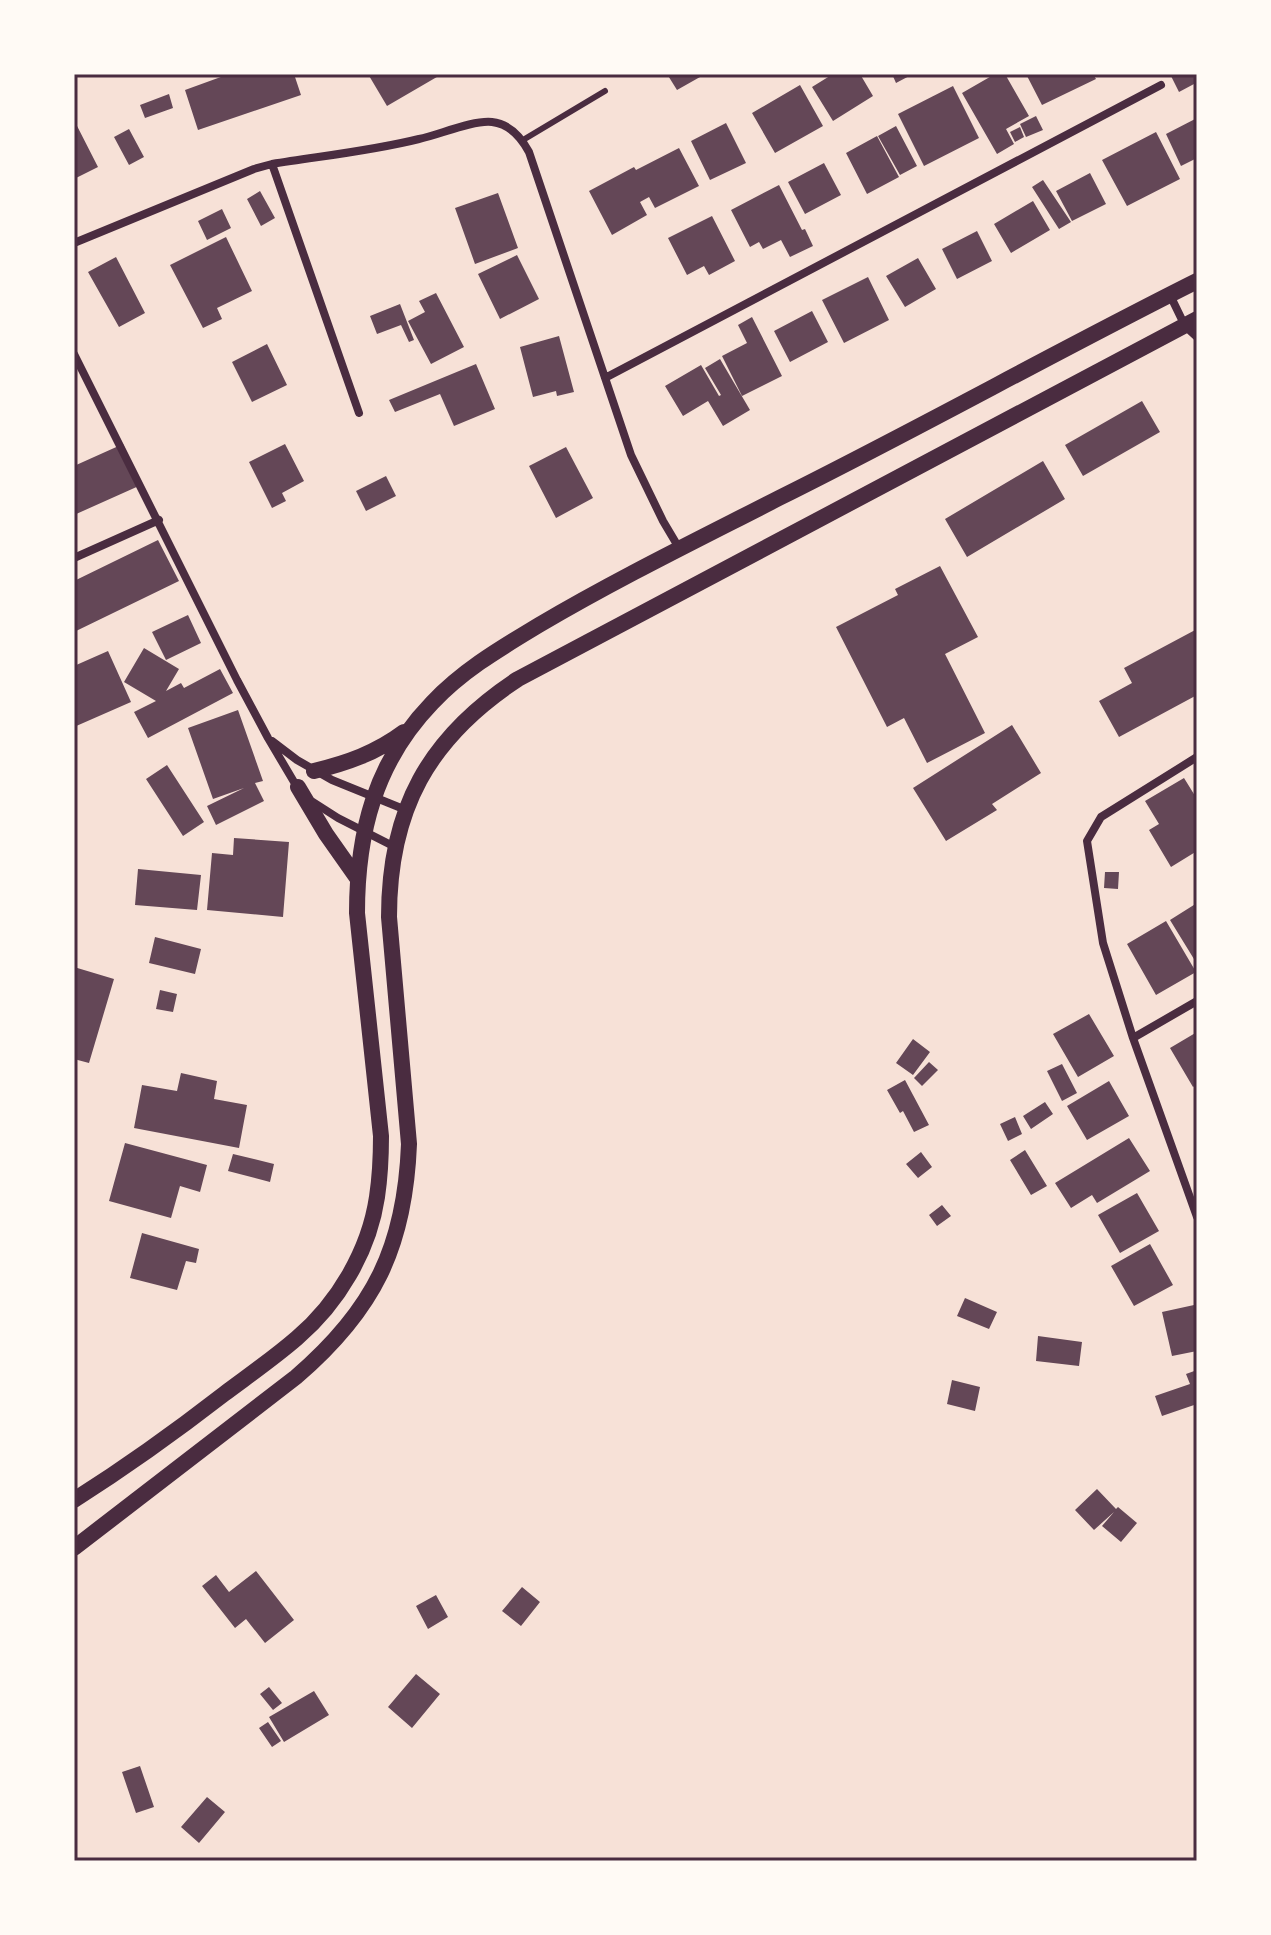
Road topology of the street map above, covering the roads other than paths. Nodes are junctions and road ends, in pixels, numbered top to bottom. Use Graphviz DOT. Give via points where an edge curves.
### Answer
graph roads {
  1 [pos="1161,85"];
  2 [pos="605,91"];
  3 [pos="523,140"];
  4 [pos="272,164"];
  5 [pos="74,243"];
  6 [pos="1197,281"];
  7 [pos="1170,295"];
  8 [pos="1193,327"];
  9 [pos="74,354"];
  10 [pos="605,378"];
  11 [pos="359,413"];
  12 [pos="159,520"];
  13 [pos="680,549"];
  14 [pos="74,558"];
  15 [pos="411,727"];
  16 [pos="268,738"];
  17 [pos="1197,757"];
  18 [pos="314,771"];
  19 [pos="298,787"];
  20 [pos="374,797"];
  21 [pos="406,810"];
  22 [pos="364,832"];
  23 [pos="395,847"];
  24 [pos="357,878"];
  25 [pos="1197,1001"];
  26 [pos="1133,1038"];
  27 [pos="1197,1217"];
  28 [pos="74,1500"];
  29 [pos="74,1548"];
  1 -- 10 [label="street"];
  2 -- 3 [label="lane"];
  3 -- 4 [label="street" via="503,125 479,123 418,140"];
  3 -- 10 [label="street"];
  4 -- 5 [label="street"];
  4 -- 11 [label="street"];
  6 -- 7 [label="main road"];
  7 -- 8 [label="street"];
  7 -- 13 [label="main road"];
  8 -- 21 [label="main road" via="518,679 467,717 446,741"];
  9 -- 12 [label="street"];
  10 -- 13 [label="street" via="631,455"];
  12 -- 14 [label="street"];
  12 -- 16 [label="street"];
  13 -- 15 [label="main road" via="483,660 450,685"];
  15 -- 18 [label="main road" via="366,755"];
  15 -- 20 [label="main road"];
  16 -- 18 [label="street"];
  16 -- 19 [label="street"];
  17 -- 26 [label="street" via="1101,817 1087,841 1103,943"];
  18 -- 20 [label="street"];
  19 -- 22 [label="street" via="323,809"];
  19 -- 24 [label="main road"];
  20 -- 21 [label="street"];
  20 -- 22 [label="main road"];
  21 -- 23 [label="main road"];
  22 -- 23 [label="street"];
  22 -- 24 [label="main road"];
  23 -- 29 [label="main road" via="389,917 408,1178 394,1243 381,1274 345,1330 321,1355"];
  24 -- 28 [label="main road" via="381,1168 377,1201 356,1261 334,1298 298,1337 153,1448"];
  25 -- 26 [label="street"];
  26 -- 27 [label="street"];
}
